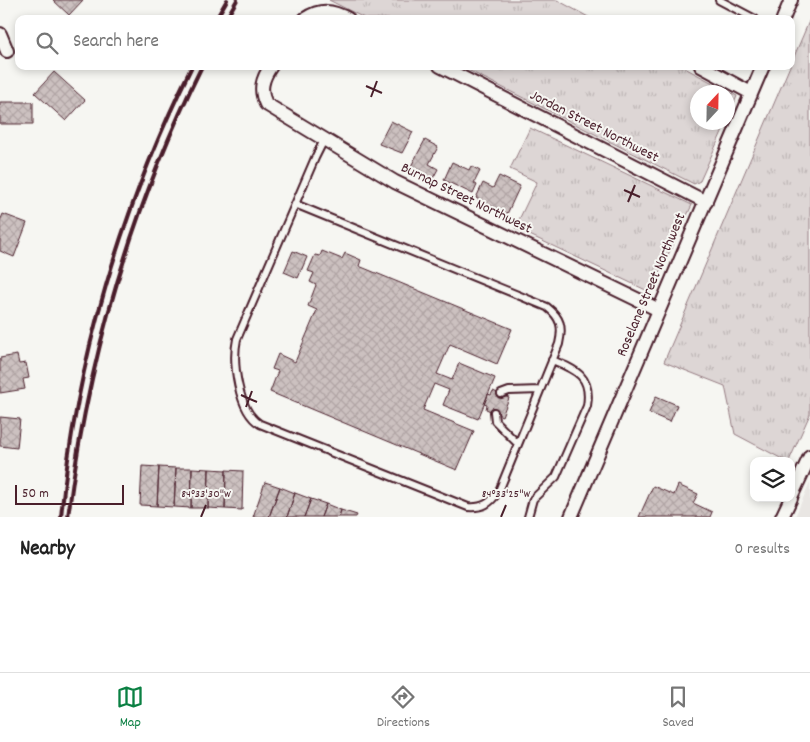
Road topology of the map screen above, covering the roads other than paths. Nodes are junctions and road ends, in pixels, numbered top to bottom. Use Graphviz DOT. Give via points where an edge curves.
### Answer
graph roads {
  1 [pos="719,0"];
  2 [pos="791,0"];
  3 [pos="311,15"];
  4 [pos="336,15"];
  5 [pos="747,15"];
  6 [pos="785,15"];
  7 [pos="0,34"];
  8 [pos="7,51"];
  9 [pos="269,70"];
  10 [pos="448,70"];
  11 [pos="708,70"];
  12 [pos="761,70"];
  13 [pos="751,93"];
  14 [pos="324,140"];
  15 [pos="706,202"];
  16 [pos="295,204"];
  17 [pos="659,310"];
  18 [pos="552,360"];
  19 [pos="540,390"];
  20 [pos="501,394"];
  21 [pos="494,412"];
  22 [pos="518,444"];
  23 [pos="810,456"];
  24 [pos="795,489"];
  25 [pos="789,502"];
  26 [pos="528,517"];
  27 [pos="571,517"];
  28 [pos="782,517"];
  1 -- 5 [label="lane"];
  2 -- 6 [label="street"];
  3 -- 4 [label="street" via="325,11"];
  7 -- 8 [label="street"];
  9 -- 14 [label="street, Burnap Street Northwest" via="261,94 266,104"];
  10 -- 15 [label="street, Jordan Street Northwest"];
  11 -- 13 [label="street"];
  12 -- 13 [label="street, Roselane Street Northwest"];
  13 -- 15 [label="street, Roselane Street Northwest"];
  14 -- 16 [label="lane"];
  14 -- 17 [label="street, Burnap Street Northwest" via="395,182"];
  15 -- 17 [label="street, Roselane Street Northwest"];
  16 -- 18 [label="lane" via="547,307 560,321 562,332"];
  16 -- 22 [label="lane" via="234,350 244,402 253,419 459,503 480,508 492,501 499,491"];
  17 -- 27 [label="street, Roselane Street Northwest"];
  18 -- 19 [label="lane"];
  18 -- 26 [label="lane" via="582,376 589,395 556,477 533,499"];
  19 -- 20 [label="lane"];
  19 -- 22 [label="lane"];
  21 -- 22 [label="lane" via="495,421"];
  23 -- 24 [label="street"];
  25 -- 28 [label="street"];
}
